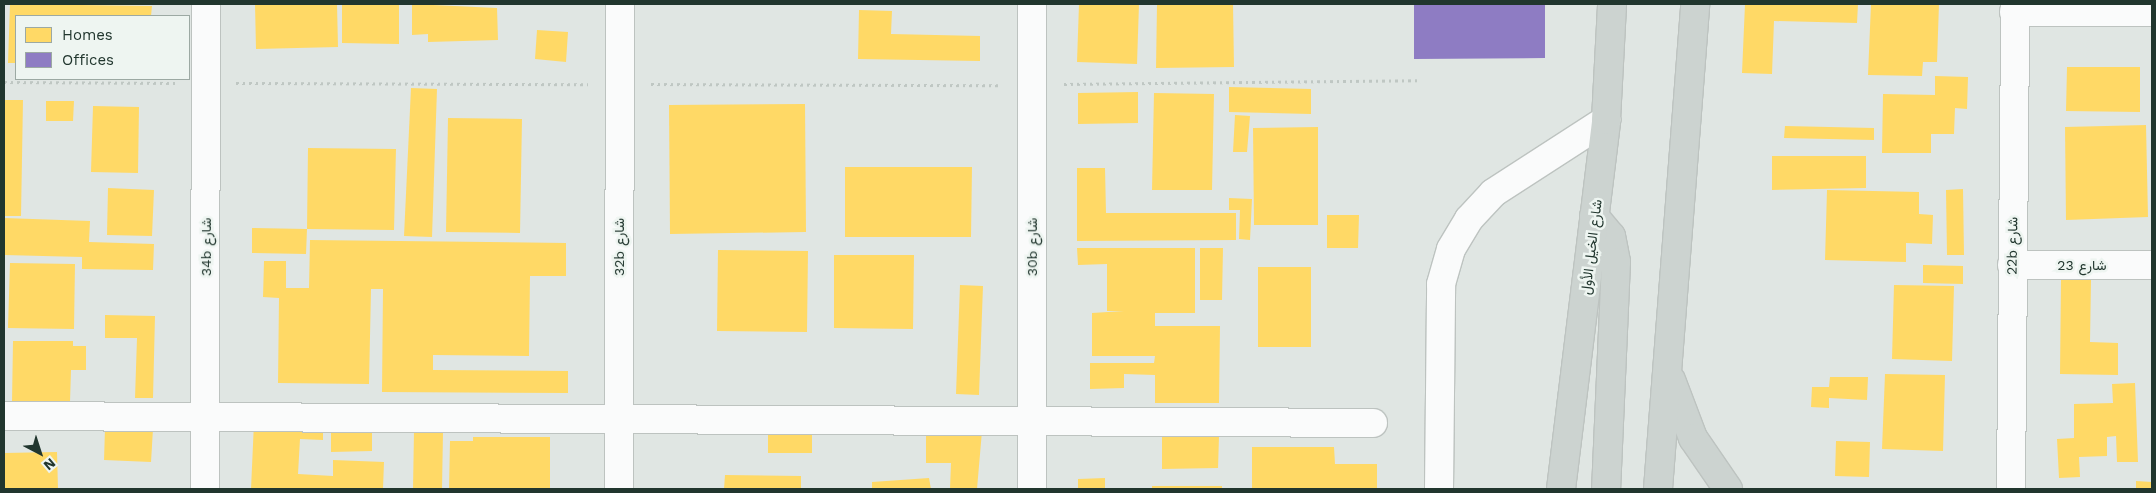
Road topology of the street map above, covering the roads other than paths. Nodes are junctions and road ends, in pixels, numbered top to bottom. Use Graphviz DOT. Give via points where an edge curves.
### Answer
graph roads {
  1 [pos="206,4"];
  2 [pos="620,4"];
  3 [pos="1032,4"];
  4 [pos="1612,4"];
  5 [pos="1695,4"];
  6 [pos="2015,8"];
  7 [pos="2152,12"];
  8 [pos="1606,120"];
  9 [pos="1594,216"];
  10 [pos="2012,265"];
  11 [pos="2152,265"];
  12 [pos="1668,372"];
  13 [pos="4,416"];
  14 [pos="206,417"];
  15 [pos="620,420"];
  16 [pos="1032,422"];
  17 [pos="1373,423"];
  18 [pos="206,489"];
  19 [pos="620,489"];
  20 [pos="1032,489"];
  21 [pos="1439,489"];
  22 [pos="1561,489"];
  23 [pos="1606,489"];
  24 [pos="1658,489"];
  25 [pos="1728,489"];
  26 [pos="2011,489"];
  1 -- 14 [label="street, 34b شارع"];
  2 -- 15 [label="street, 32b شارع"];
  3 -- 16 [label="street, 30b شارع"];
  4 -- 8 [label="main road, شارع الخيل الأول"];
  5 -- 12 [label="main road"];
  6 -- 7 [label="street"];
  6 -- 10 [label="street, 22b شارع"];
  8 -- 9 [label="main road, شارع الخيل الأول"];
  8 -- 21 [label="street" via="1493,192 1469,219 1451,249 1441,284"];
  9 -- 22 [label="main road, شارع الخيل الأول"];
  9 -- 23 [label="main road" via="1611,236 1616,255"];
  10 -- 11 [label="street, شارع 23"];
  10 -- 26 [label="street, 22b شارع"];
  12 -- 24 [label="main road"];
  12 -- 25 [label="main road" via="1693,438"];
  13 -- 14 [label="street"];
  14 -- 15 [label="street"];
  14 -- 18 [label="street, 34b شارع"];
  15 -- 16 [label="street"];
  15 -- 19 [label="street, 32b شارع"];
  16 -- 17 [label="street"];
  16 -- 20 [label="street, 30b شارع"];
}
